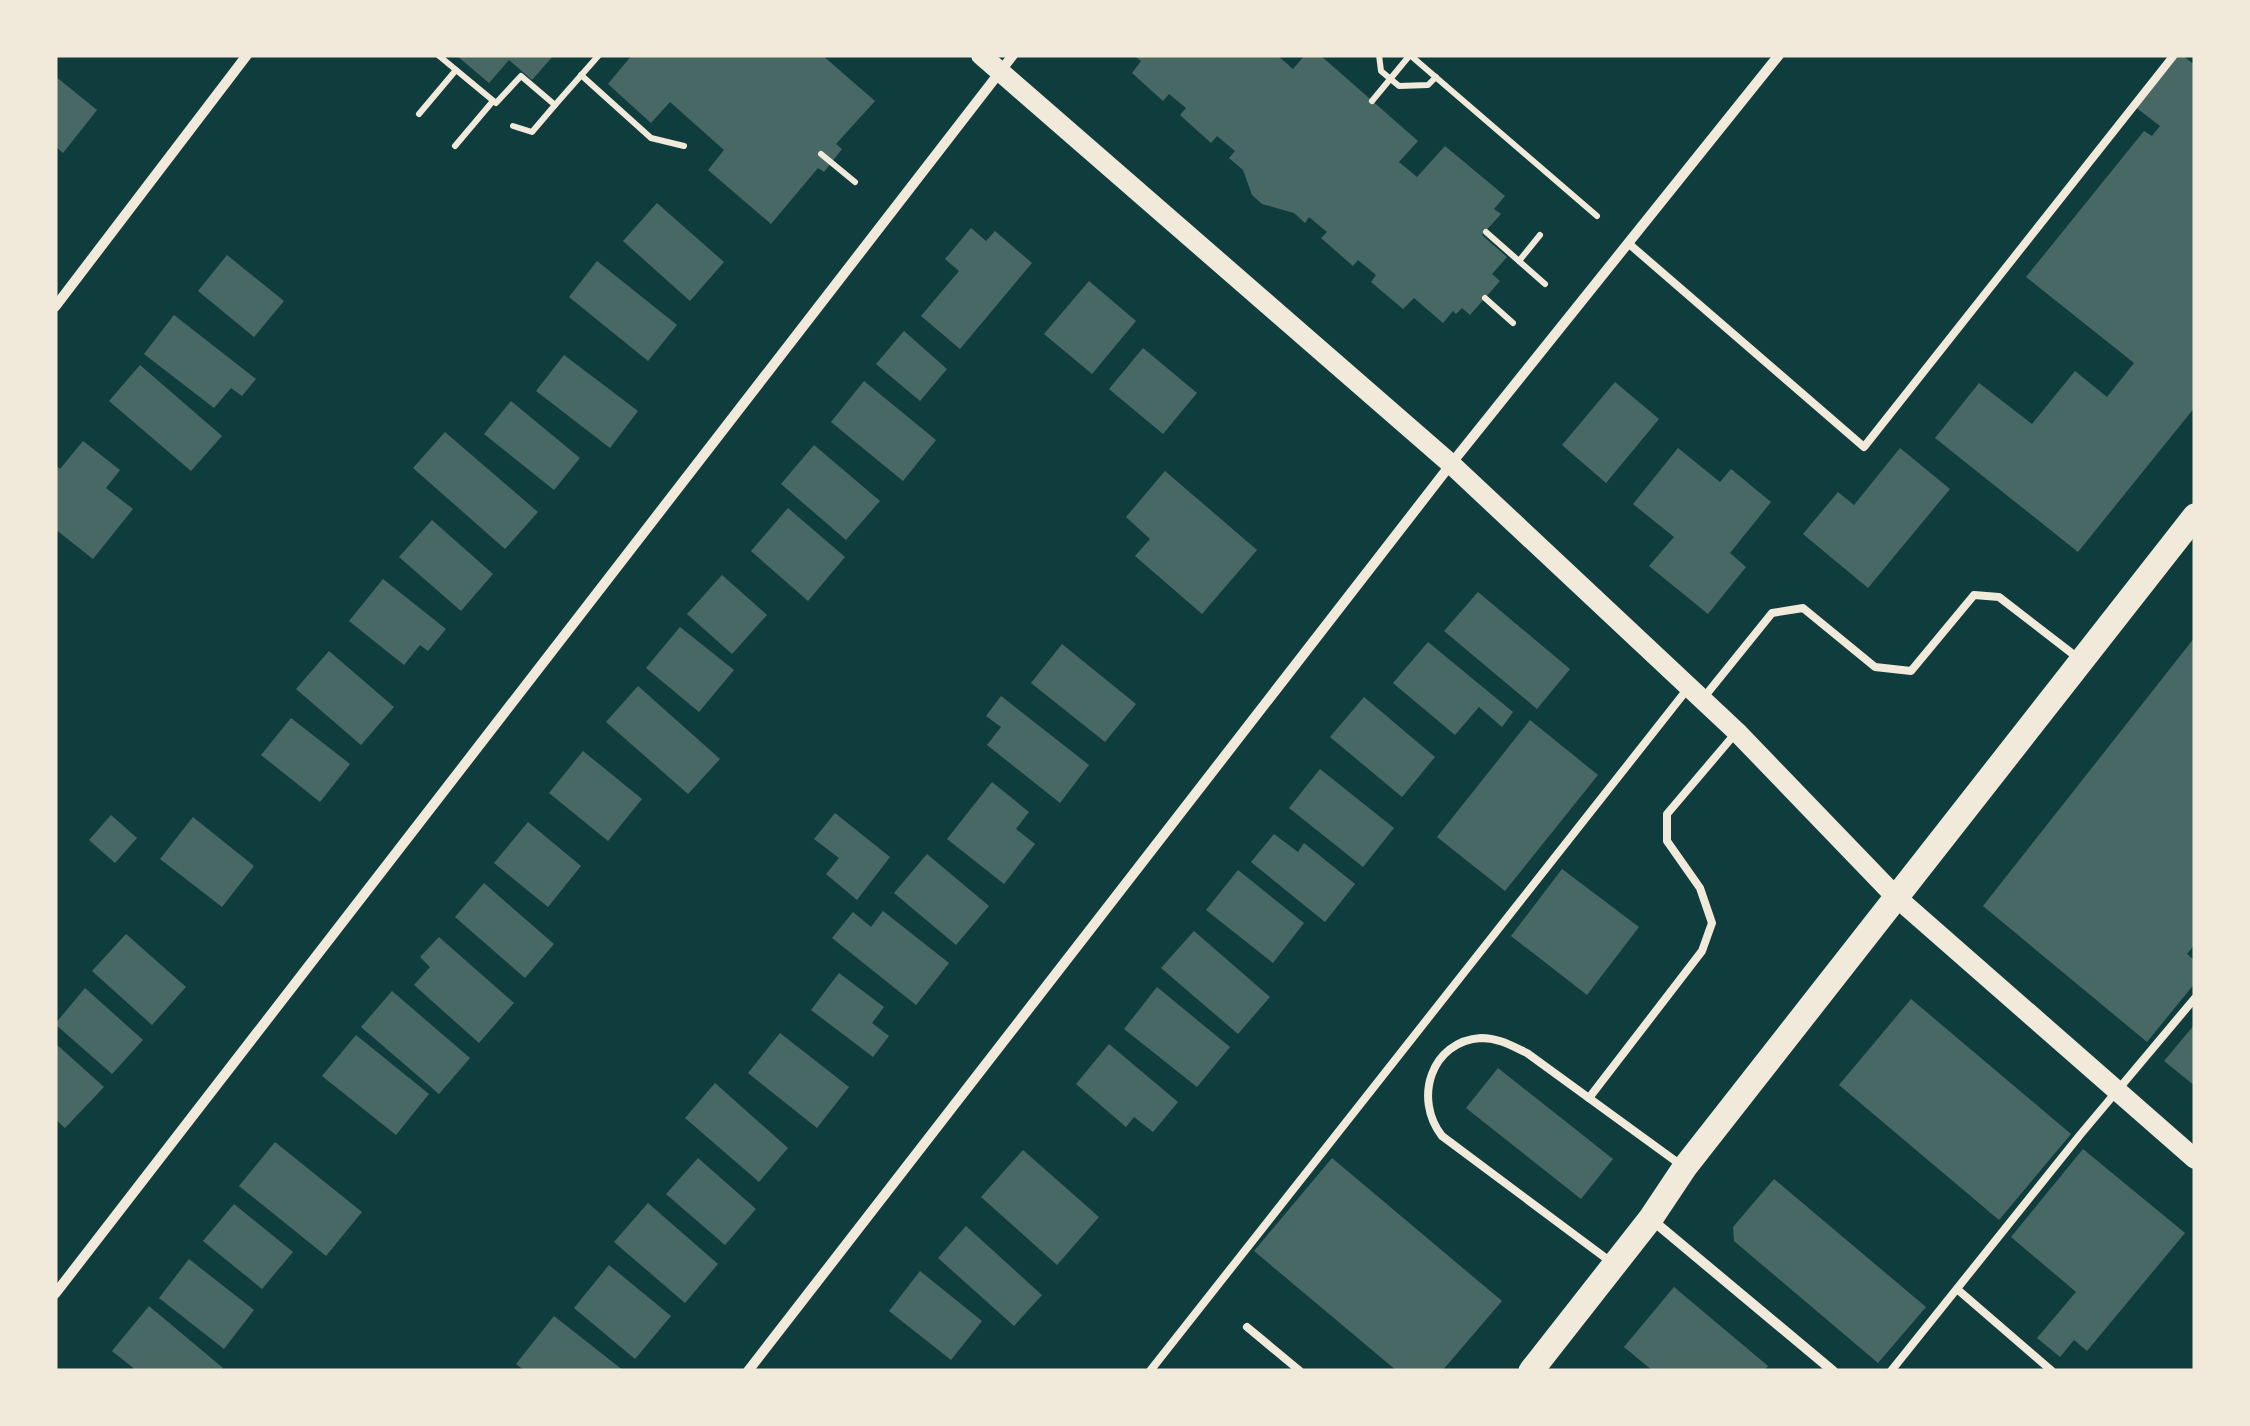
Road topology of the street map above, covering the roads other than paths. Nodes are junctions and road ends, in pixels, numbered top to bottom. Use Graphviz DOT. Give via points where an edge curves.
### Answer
graph roads {
  1 [pos="247,55"];
  2 [pos="981,55"];
  3 [pos="1779,55"];
  4 [pos="2174,55"];
  5 [pos="1006,63"];
  6 [pos="1628,243"];
  7 [pos="55,307"];
  8 [pos="1451,464"];
  9 [pos="2195,516"];
  10 [pos="2081,661"];
  11 [pos="1695,693"];
  12 [pos="1736,732"];
  13 [pos="1896,897"];
  14 [pos="2195,998"];
  15 [pos="2117,1091"];
  16 [pos="1589,1098"];
  17 [pos="2195,1158"];
  18 [pos="1685,1167"];
  19 [pos="1650,1218"];
  20 [pos="1614,1265"];
  21 [pos="1957,1289"];
  22 [pos="55,1294"];
  23 [pos="1247,1327"];
  24 [pos="748,1371"];
  25 [pos="1150,1371"];
  26 [pos="1300,1371"];
  27 [pos="1532,1371"];
  28 [pos="1832,1371"];
  29 [pos="1891,1371"];
  30 [pos="2052,1371"];
  1 -- 7 [label="street"];
  2 -- 5 [label="main road"];
  3 -- 6 [label="street"];
  4 -- 6 [label="lane" via="1864,447"];
  5 -- 8 [label="main road"];
  5 -- 22 [label="street"];
  6 -- 8 [label="street"];
  8 -- 11 [label="main road"];
  8 -- 24 [label="street"];
  9 -- 10 [label="main road"];
  10 -- 11 [label="lane" via="1999,597 1974,595 1912,671 1875,667 1802,608 1772,613"];
  10 -- 13 [label="main road"];
  11 -- 12 [label="main road"];
  11 -- 25 [label="lane"];
  12 -- 13 [label="main road"];
  12 -- 16 [label="lane" via="1667,814 1667,841 1700,888 1712,922 1702,950"];
  13 -- 15 [label="main road"];
  13 -- 18 [label="main road"];
  14 -- 15 [label="lane"];
  15 -- 17 [label="main road"];
  15 -- 21 [label="lane"];
  16 -- 18 [label="lane"];
  16 -- 20 [label="lane" via="1527,1053 1481,1038 1449,1052 1426,1094 1430,1119 1442,1136"];
  18 -- 19 [label="main road"];
  19 -- 20 [label="main road"];
  19 -- 28 [label="street"];
  20 -- 27 [label="main road"];
  21 -- 29 [label="lane"];
  21 -- 30 [label="lane"];
  23 -- 26 [label="lane"];
}
